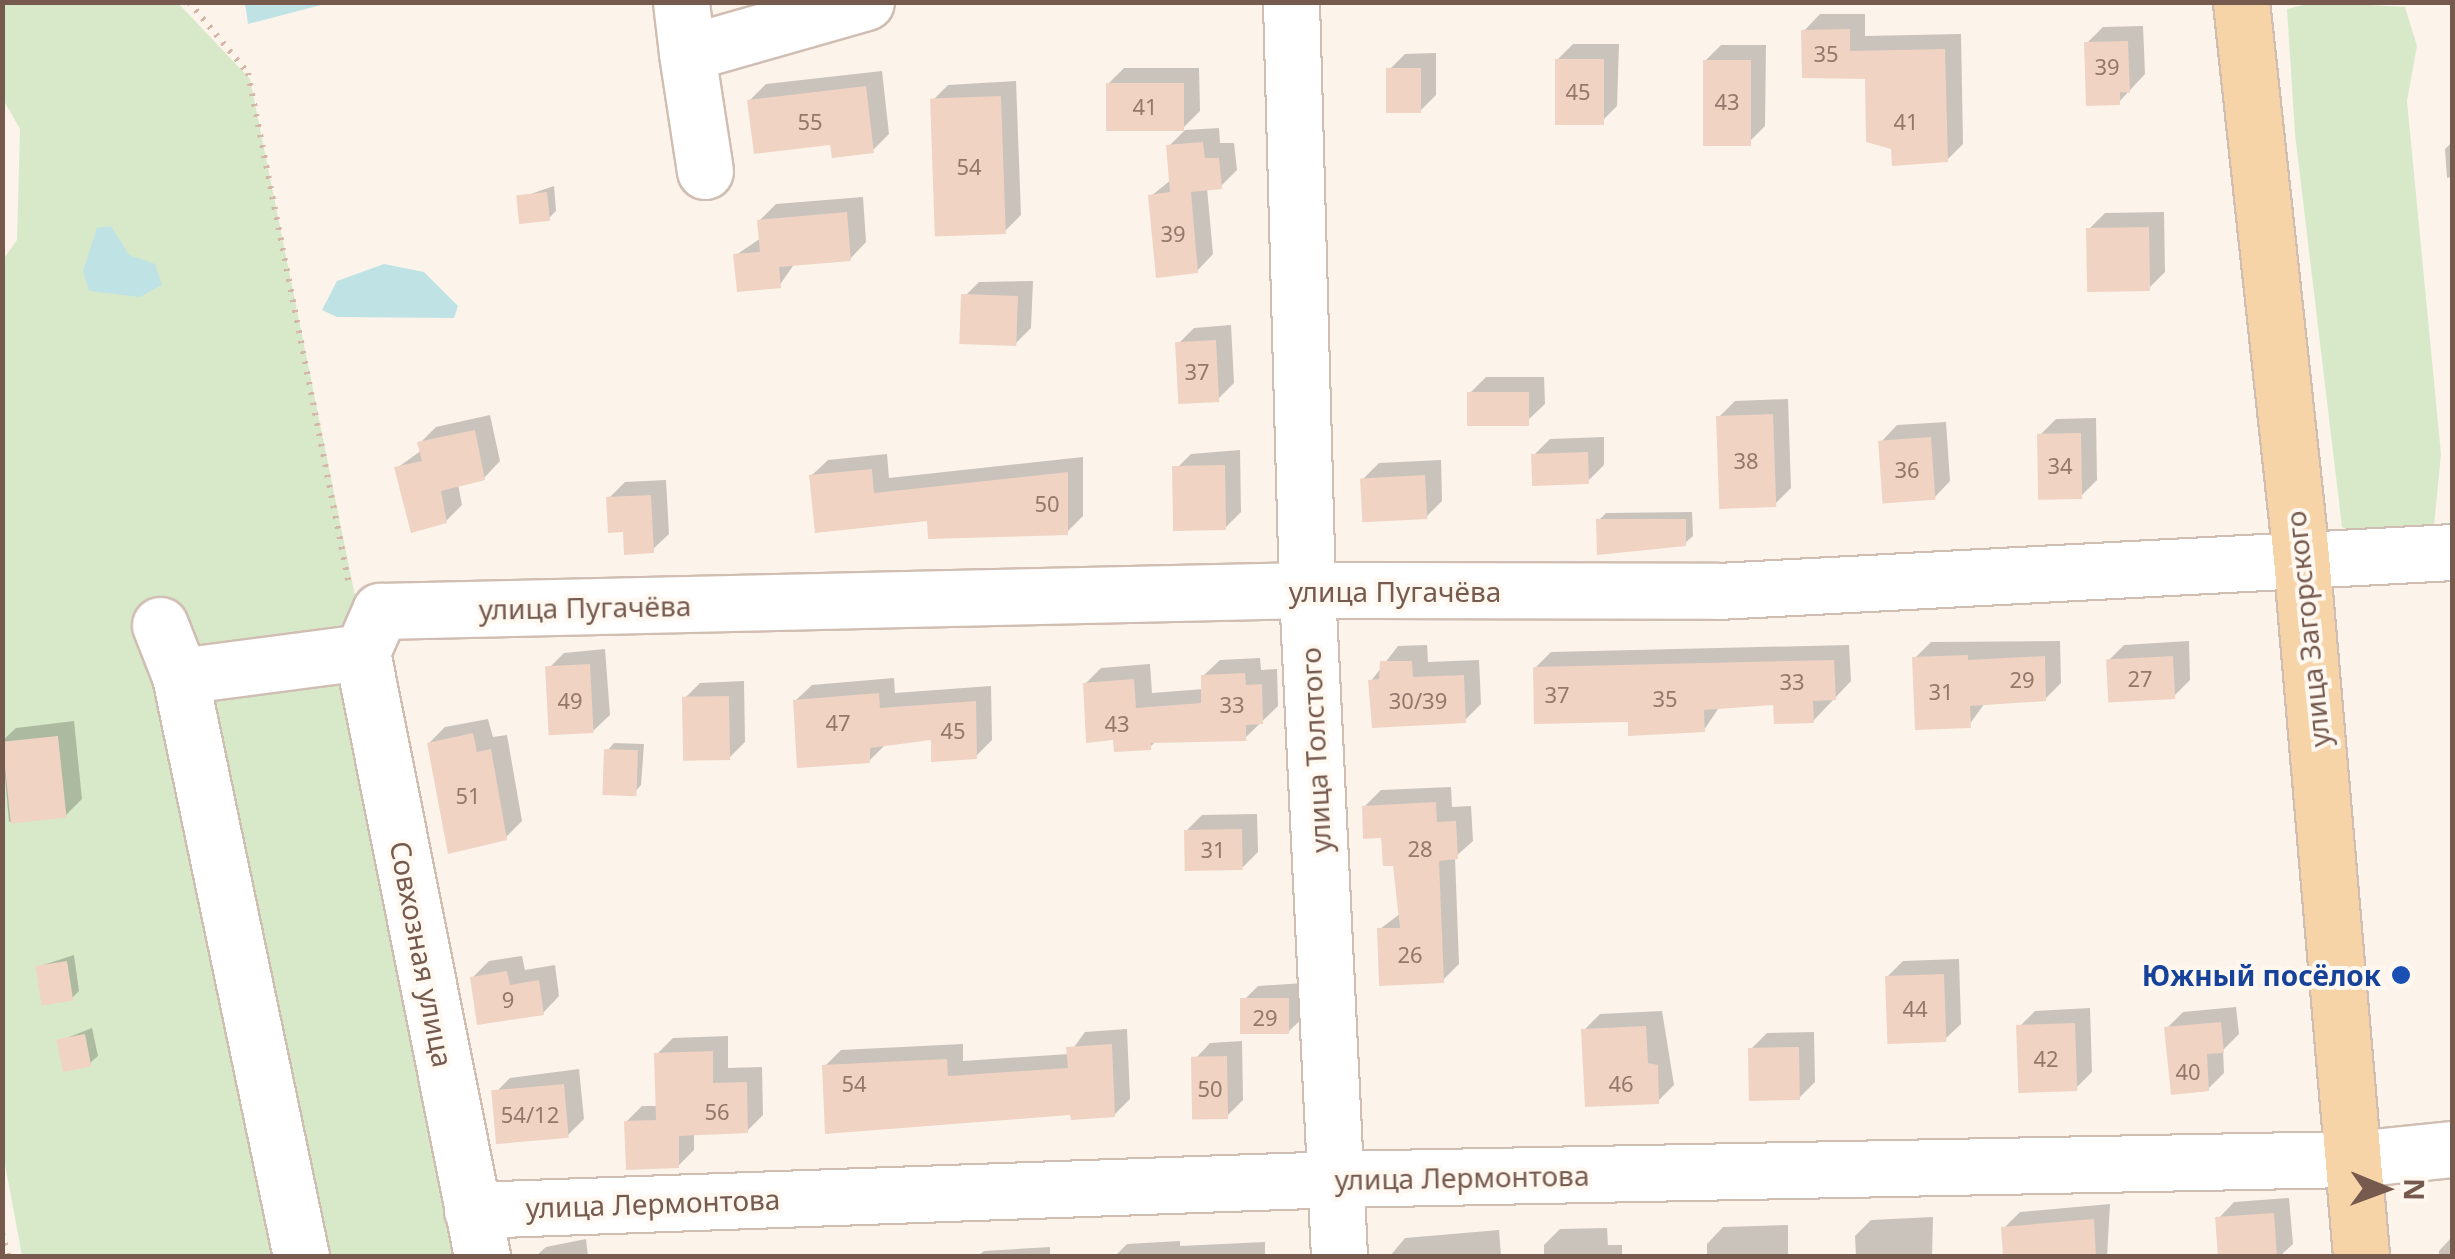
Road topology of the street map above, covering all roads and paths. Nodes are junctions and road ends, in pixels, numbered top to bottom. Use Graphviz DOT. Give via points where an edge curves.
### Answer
graph roads {
  1 [pos="189,2"];
  2 [pos="866,2"];
  3 [pos="1291,2"];
  4 [pos="2241,2"];
  5 [pos="684,28"];
  6 [pos="705,171"];
  7 [pos="2452,552"];
  8 [pos="2301,557"];
  9 [pos="1307,590"];
  10 [pos="160,625"];
  11 [pos="362,652"];
  12 [pos="180,676"];
  13 [pos="2452,1149"];
  14 [pos="2354,1159"];
  15 [pos="1336,1179"];
  16 [pos="2,1232"];
  17 [pos="477,1233"];
  18 [pos="8,1256"];
  19 [pos="301,1256"];
  20 [pos="1339,1256"];
  21 [pos="2360,1256"];
  1 -- 11 [label="path" via="248,73"];
  2 -- 5 [label="street"];
  3 -- 9 [label="street, улица Толстого"];
  4 -- 8 [label="main road, улица Загорского"];
  5 -- 6 [label="street"];
  7 -- 8 [label="street, улица Пугачёва"];
  8 -- 9 [label="street, улица Пугачёва" via="1718,592"];
  8 -- 14 [label="main road, улица Загорского"];
  9 -- 11 [label="street, улица Пугачёва" via="380,612"];
  9 -- 15 [label="street, улица Толстого"];
  10 -- 12 [label="street"];
  11 -- 12 [label="street"];
  11 -- 17 [label="street, Совхозная улица"];
  12 -- 19 [label="street"];
  13 -- 14 [label="street, улица Лермонтова"];
  14 -- 15 [label="street, улица Лермонтова"];
  14 -- 21 [label="main road, улица Загорского"];
  15 -- 17 [label="street, улица Лермонтова"];
  15 -- 20 [label="street, улица Толстого"];
  16 -- 18 [label="path"];
}
